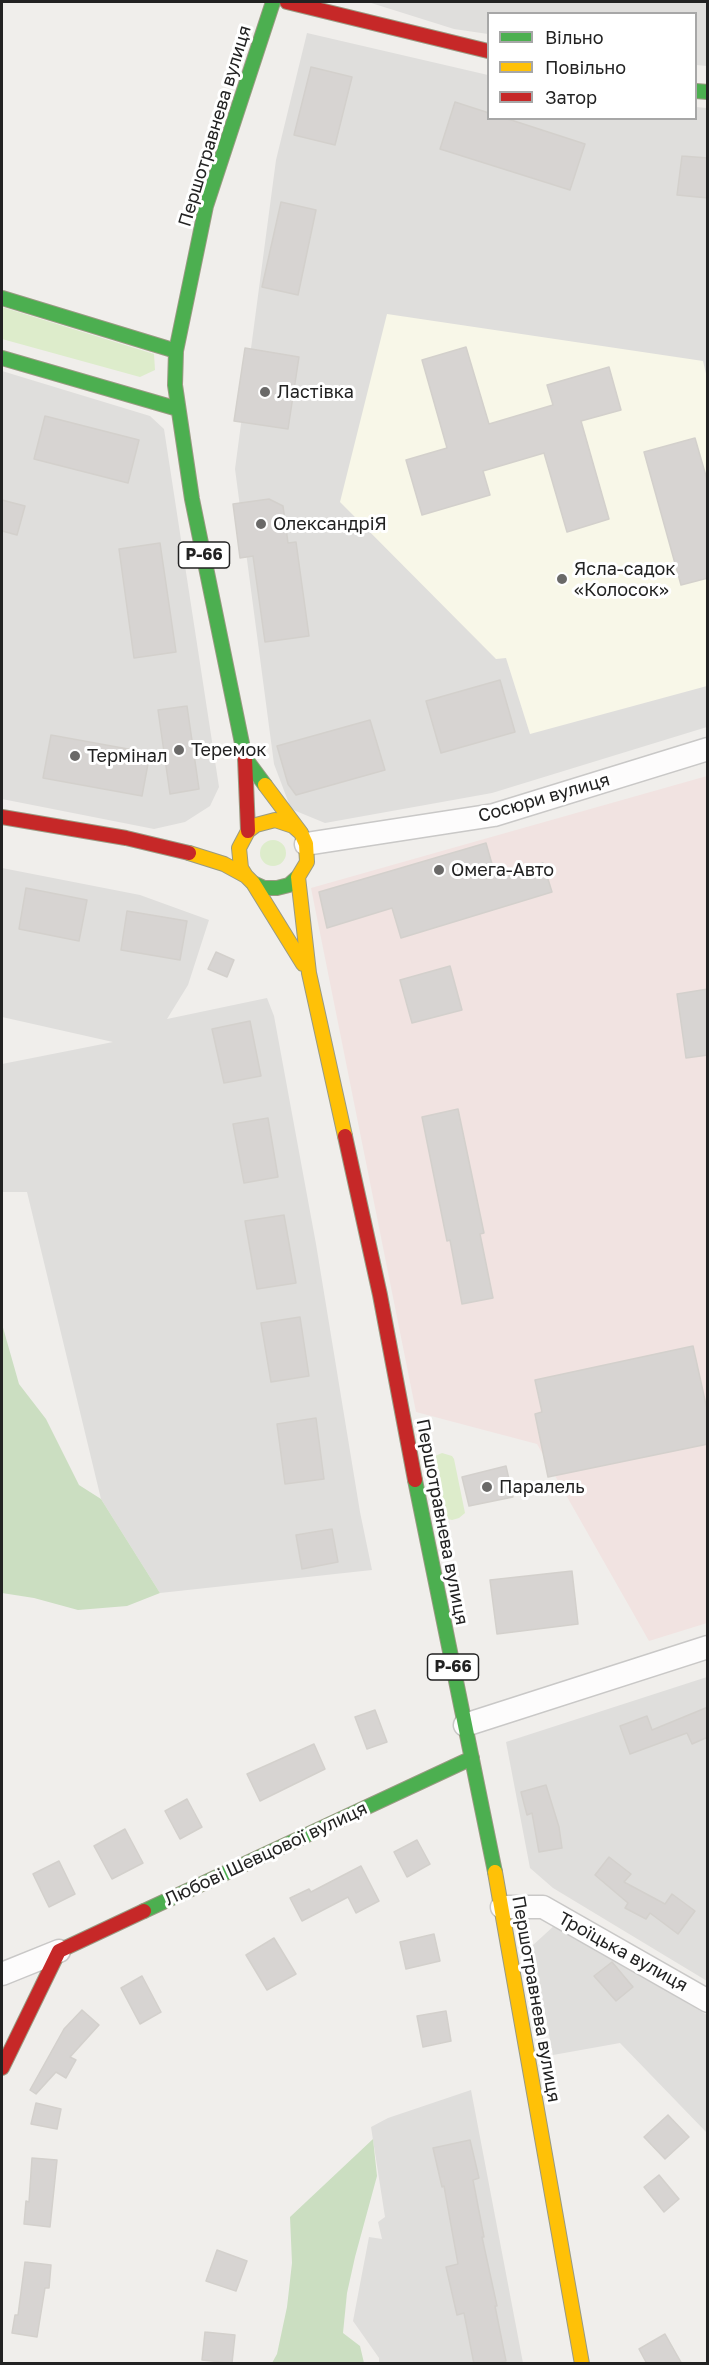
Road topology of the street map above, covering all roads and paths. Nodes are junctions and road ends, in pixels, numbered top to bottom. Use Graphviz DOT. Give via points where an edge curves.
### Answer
graph roads {
  1 [pos="273,2"];
  2 [pos="287,2"];
  3 [pos="487,51"];
  4 [pos="2,298"];
  5 [pos="176,351"];
  6 [pos="2,358"];
  7 [pos="178,410"];
  8 [pos="708,749"];
  9 [pos="245,758"];
  10 [pos="2,817"];
  11 [pos="248,831"];
  12 [pos="303,839"];
  13 [pos="298,877"];
  14 [pos="250,879"];
  15 [pos="309,973"];
  16 [pos="708,1647"];
  17 [pos="465,1725"];
  18 [pos="472,1758"];
  19 [pos="502,1907"];
  20 [pos="59,1951"];
  21 [pos="2,1974"];
  22 [pos="708,2001"];
  23 [pos="2,2068"];
  24 [pos="582,2364"];
  1 -- 5 [label="main road, Першотравнева вулиця" via="206,206"];
  2 -- 3 [label="main road"];
  4 -- 5 [label="main road"];
  5 -- 7 [label="main road, Першотравнева вулиця / Р-66"];
  6 -- 7 [label="main road"];
  7 -- 9 [label="main road, Першотравнева вулиця / Р-66" via="192,499"];
  8 -- 12 [label="street, Сосюри вулиця" via="494,815"];
  9 -- 11 [label="main road, Першотравнева вулиця"];
  9 -- 12 [label="main road, Першотравнева вулиця / Р-66"];
  10 -- 14 [label="main road" via="126,838 197,855"];
  11 -- 12 [label="main road" via="275,820 293,826"];
  11 -- 14 [label="main road" via="239,848 241,868"];
  12 -- 13 [label="main road, Р-66" via="307,862"];
  13 -- 14 [label="main road" via="277,888 264,888"];
  13 -- 15 [label="main road, Першотравнева вулиця / Р-66"];
  14 -- 15 [label="main road, Першотравнева вулиця / Р-66"];
  15 -- 17 [label="main road, Першотравнева вулиця / Р-66" via="382,1306"];
  16 -- 17 [label="street"];
  17 -- 18 [label="main road, Першотравнева вулиця / Р-66"];
  18 -- 19 [label="main road, Першотравнева вулиця / Р-66"];
  18 -- 20 [label="main road, Любові Шевцової вулиця"];
  19 -- 22 [label="street, Троїцька вулиця" via="543,1907"];
  19 -- 24 [label="main road, Першотравнева вулиця / Р-66"];
  20 -- 21 [label="street, Любові Шевцової вулиця"];
  20 -- 23 [label="main road"];
}
